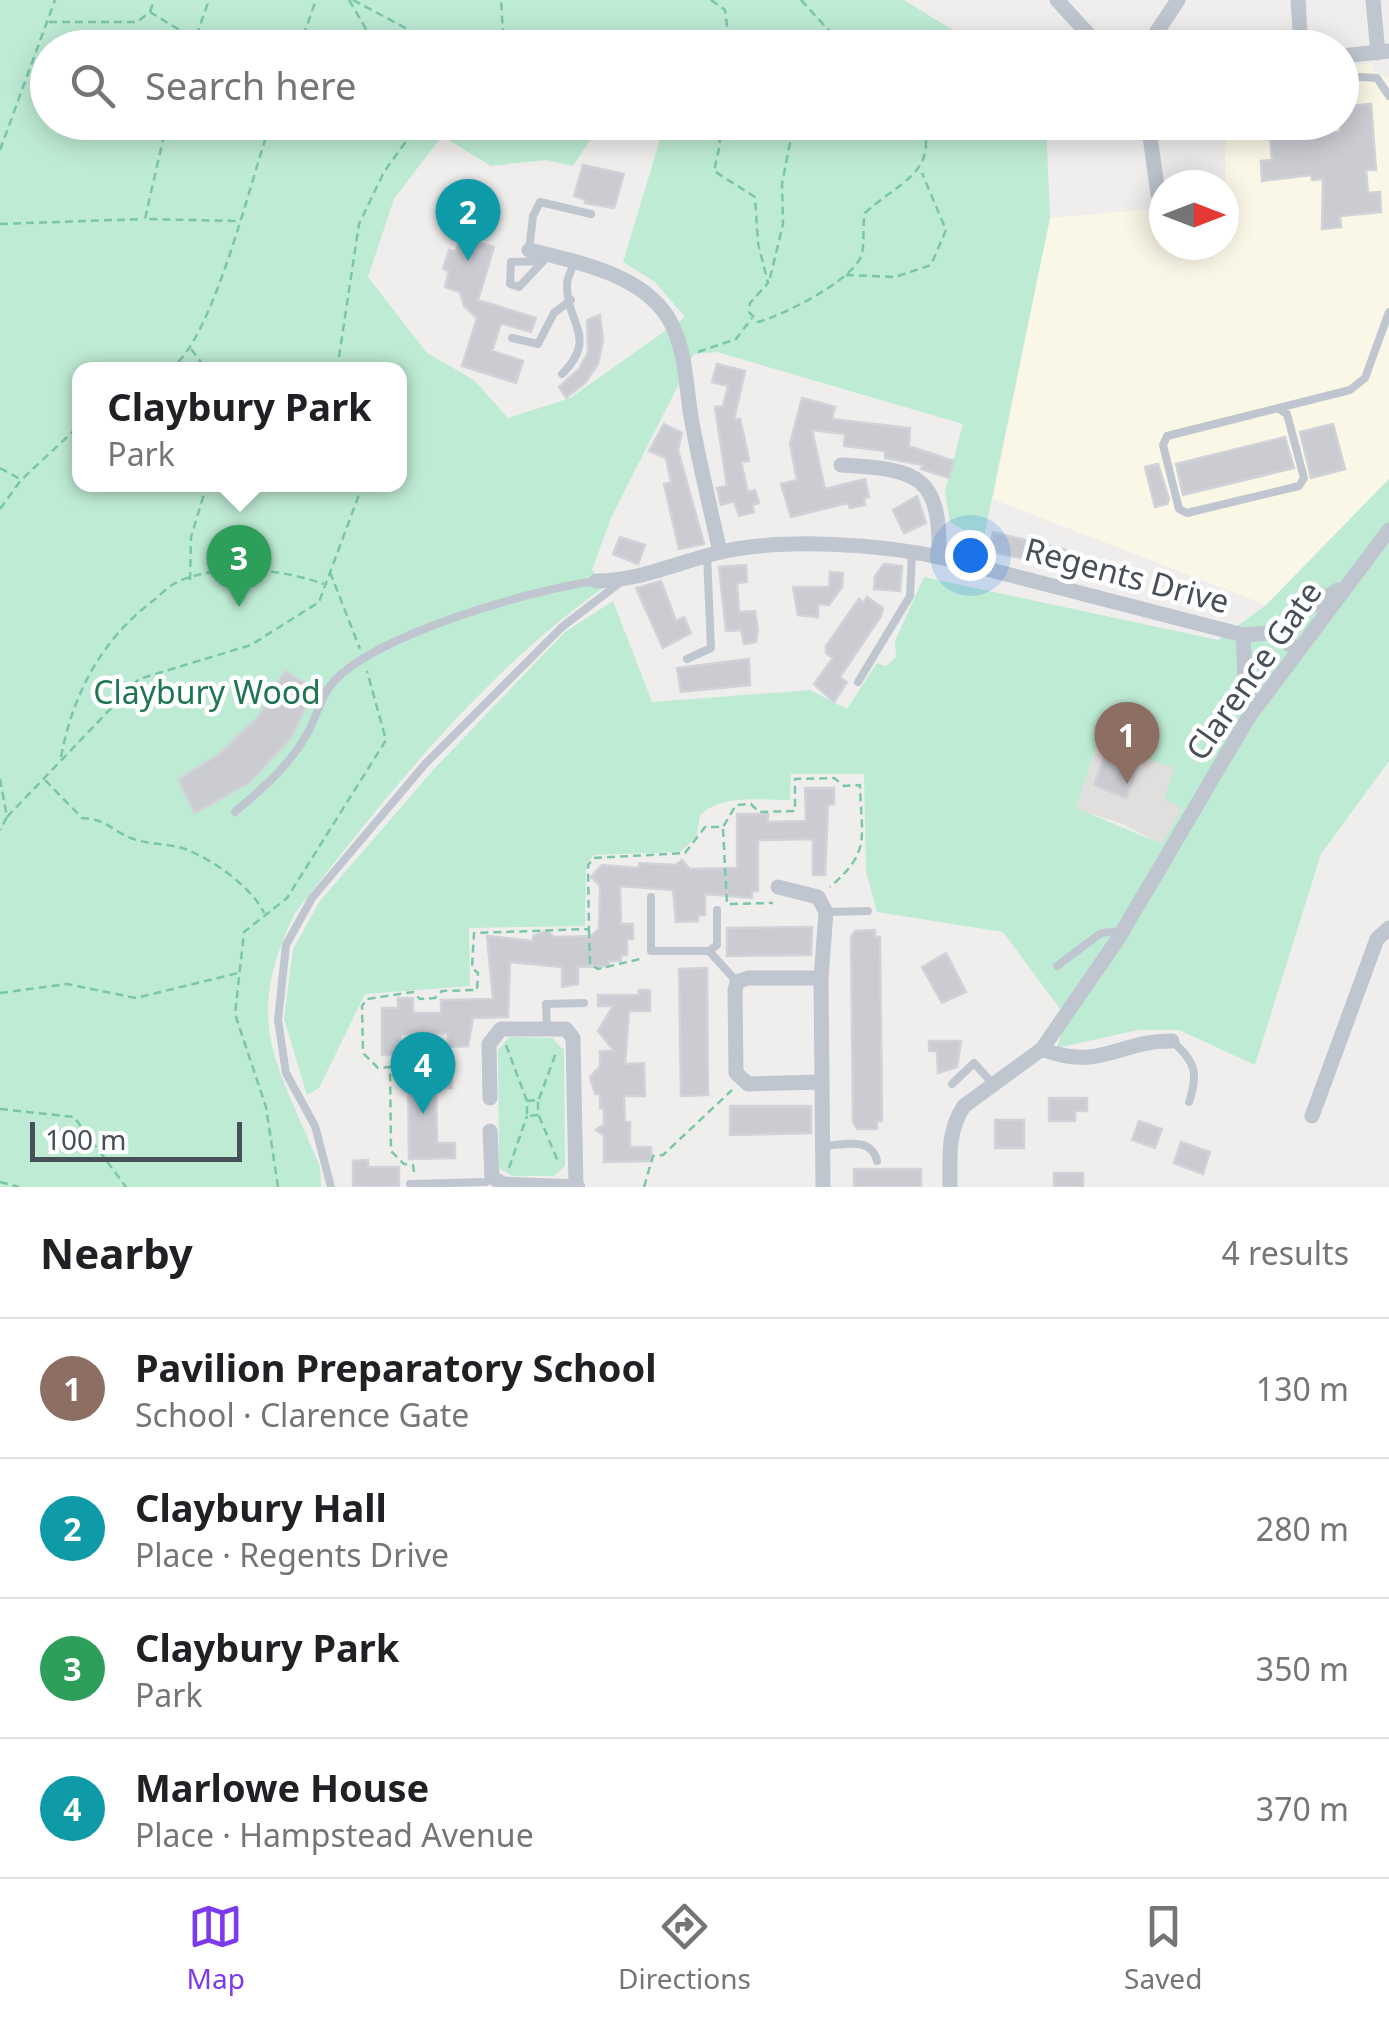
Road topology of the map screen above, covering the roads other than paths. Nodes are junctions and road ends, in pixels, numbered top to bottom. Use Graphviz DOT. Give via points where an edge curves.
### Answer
graph roads {
  1 [pos="1057,0"];
  2 [pos="1178,0"];
  3 [pos="1298,0"];
  4 [pos="1373,0"];
  5 [pos="1084,30"];
  6 [pos="1158,30"];
  7 [pos="1300,30"];
  8 [pos="1383,52"];
  9 [pos="1359,77"];
  10 [pos="1389,96"];
  11 [pos="1150,140"];
  12 [pos="1155,170"];
  13 [pos="592,214"];
  14 [pos="529,250"];
  15 [pos="546,258"];
  16 [pos="575,261"];
  17 [pos="571,300"];
  18 [pos="1389,312"];
  19 [pos="512,338"];
  20 [pos="562,374"];
  21 [pos="1279,409"];
  22 [pos="841,465"];
  23 [pos="1389,530"];
  24 [pos="714,554"];
  25 [pos="912,554"];
  26 [pos="939,557"];
  27 [pos="596,581"];
  28 [pos="622,581"];
  29 [pos="1348,584"];
  30 [pos="1269,632"];
  31 [pos="1242,635"];
  32 [pos="1298,649"];
  33 [pos="687,659"];
  34 [pos="858,682"];
  35 [pos="1261,699"];
  36 [pos="235,812"];
  37 [pos="778,887"];
  38 [pos="651,897"];
  39 [pos="822,904"];
  40 [pos="716,910"];
  41 [pos="868,911"];
  42 [pos="1389,928"];
  43 [pos="1123,931"];
  44 [pos="709,952"];
  45 [pos="1057,966"];
  46 [pos="821,978"];
  47 [pos="737,982"];
  48 [pos="584,1003"];
  49 [pos="547,1028"];
  50 [pos="1172,1041"];
  51 [pos="1042,1049"];
  52 [pos="822,1082"];
  53 [pos="952,1084"];
  54 [pos="993,1084"];
  55 [pos="490,1098"];
  56 [pos="1189,1102"];
  57 [pos="1312,1116"];
  58 [pos="490,1131"];
  59 [pos="823,1146"];
  60 [pos="877,1161"];
  61 [pos="498,1181"];
  62 [pos="412,1184"];
  63 [pos="574,1186"];
  64 [pos="331,1187"];
  65 [pos="823,1187"];
  66 [pos="950,1187"];
  1 -- 5 [label="street"];
  2 -- 6 [label="street"];
  3 -- 7 [label="street"];
  4 -- 8 [label="street"];
  9 -- 10 [label="lane" via="1377,78"];
  11 -- 12 [label="street"];
  13 -- 14 [label="lane" via="540,202"];
  14 -- 15 [label="street"];
  15 -- 15 [label="lane" via="519,287 510,284 511,262"];
  15 -- 16 [label="street"];
  16 -- 17 [label="lane" via="567,284"];
  16 -- 24 [label="street" via="598,266 644,294 672,322"];
  17 -- 19 [label="lane" via="554,313 538,344"];
  17 -- 20 [label="lane" via="581,338 577,359"];
  18 -- 21 [label="lane" via="1366,378 1350,390"];
  21 -- 21 [label="lane" via="1287,414 1304,478 1299,486 1186,513 1178,509 1163,445 1167,436"];
  22 -- 26 [label="street" via="920,480 934,496"];
  23 -- 29 [label="street, Clarence Gate"];
  24 -- 25 [label="street, Regents Drive" via="817,545"];
  24 -- 28 [label="street, Regents Drive"];
  24 -- 33 [label="lane" via="711,648"];
  25 -- 26 [label="street, Regents Drive"];
  25 -- 34 [label="lane" via="910,596"];
  26 -- 31 [label="street, Regents Drive"];
  27 -- 28 [label="street, Regents Drive"];
  27 -- 36 [label="lane" via="546,588 398,638 327,689 307,735 278,776"];
  28 -- 64 [label="lane" via="562,627 426,764 312,898 286,946 278,1020 286,1072 315,1126"];
  29 -- 30 [label="street"];
  29 -- 32 [label="street, Clarence Gate"];
  30 -- 31 [label="street, Regents Drive"];
  30 -- 32 [label="street, Regents Drive"];
  31 -- 35 [label="street" via="1245,678"];
  32 -- 35 [label="street, Clarence Gate"];
  35 -- 43 [label="street, Clarence Gate"];
  37 -- 39 [label="street"];
  38 -- 44 [label="lane" via="651,951"];
  39 -- 41 [label="lane"];
  39 -- 46 [label="street"];
  40 -- 44 [label="lane" via="716,946"];
  42 -- 57 [label="street" via="1377,939"];
  43 -- 45 [label="lane" via="1101,933"];
  43 -- 51 [label="street, Clarence Gate"];
  44 -- 47 [label="lane"];
  46 -- 47 [label="street"];
  46 -- 52 [label="street"];
  47 -- 52 [label="street" via="741,1080"];
  48 -- 49 [label="lane" via="546,1004"];
  49 -- 55 [label="street" via="500,1029 489,1044"];
  49 -- 63 [label="street" via="573,1038"];
  50 -- 51 [label="street" via="1140,1042 1088,1059"];
  50 -- 56 [label="lane" via="1196,1072"];
  51 -- 54 [label="street, Clarence Gate"];
  52 -- 59 [label="street"];
  53 -- 54 [label="lane" via="974,1063"];
  54 -- 66 [label="street, Clarence Gate" via="964,1106 951,1131"];
  58 -- 61 [label="street"];
  59 -- 60 [label="lane" via="866,1144"];
  59 -- 65 [label="street"];
  61 -- 62 [label="lane"];
  61 -- 63 [label="street"];
}
